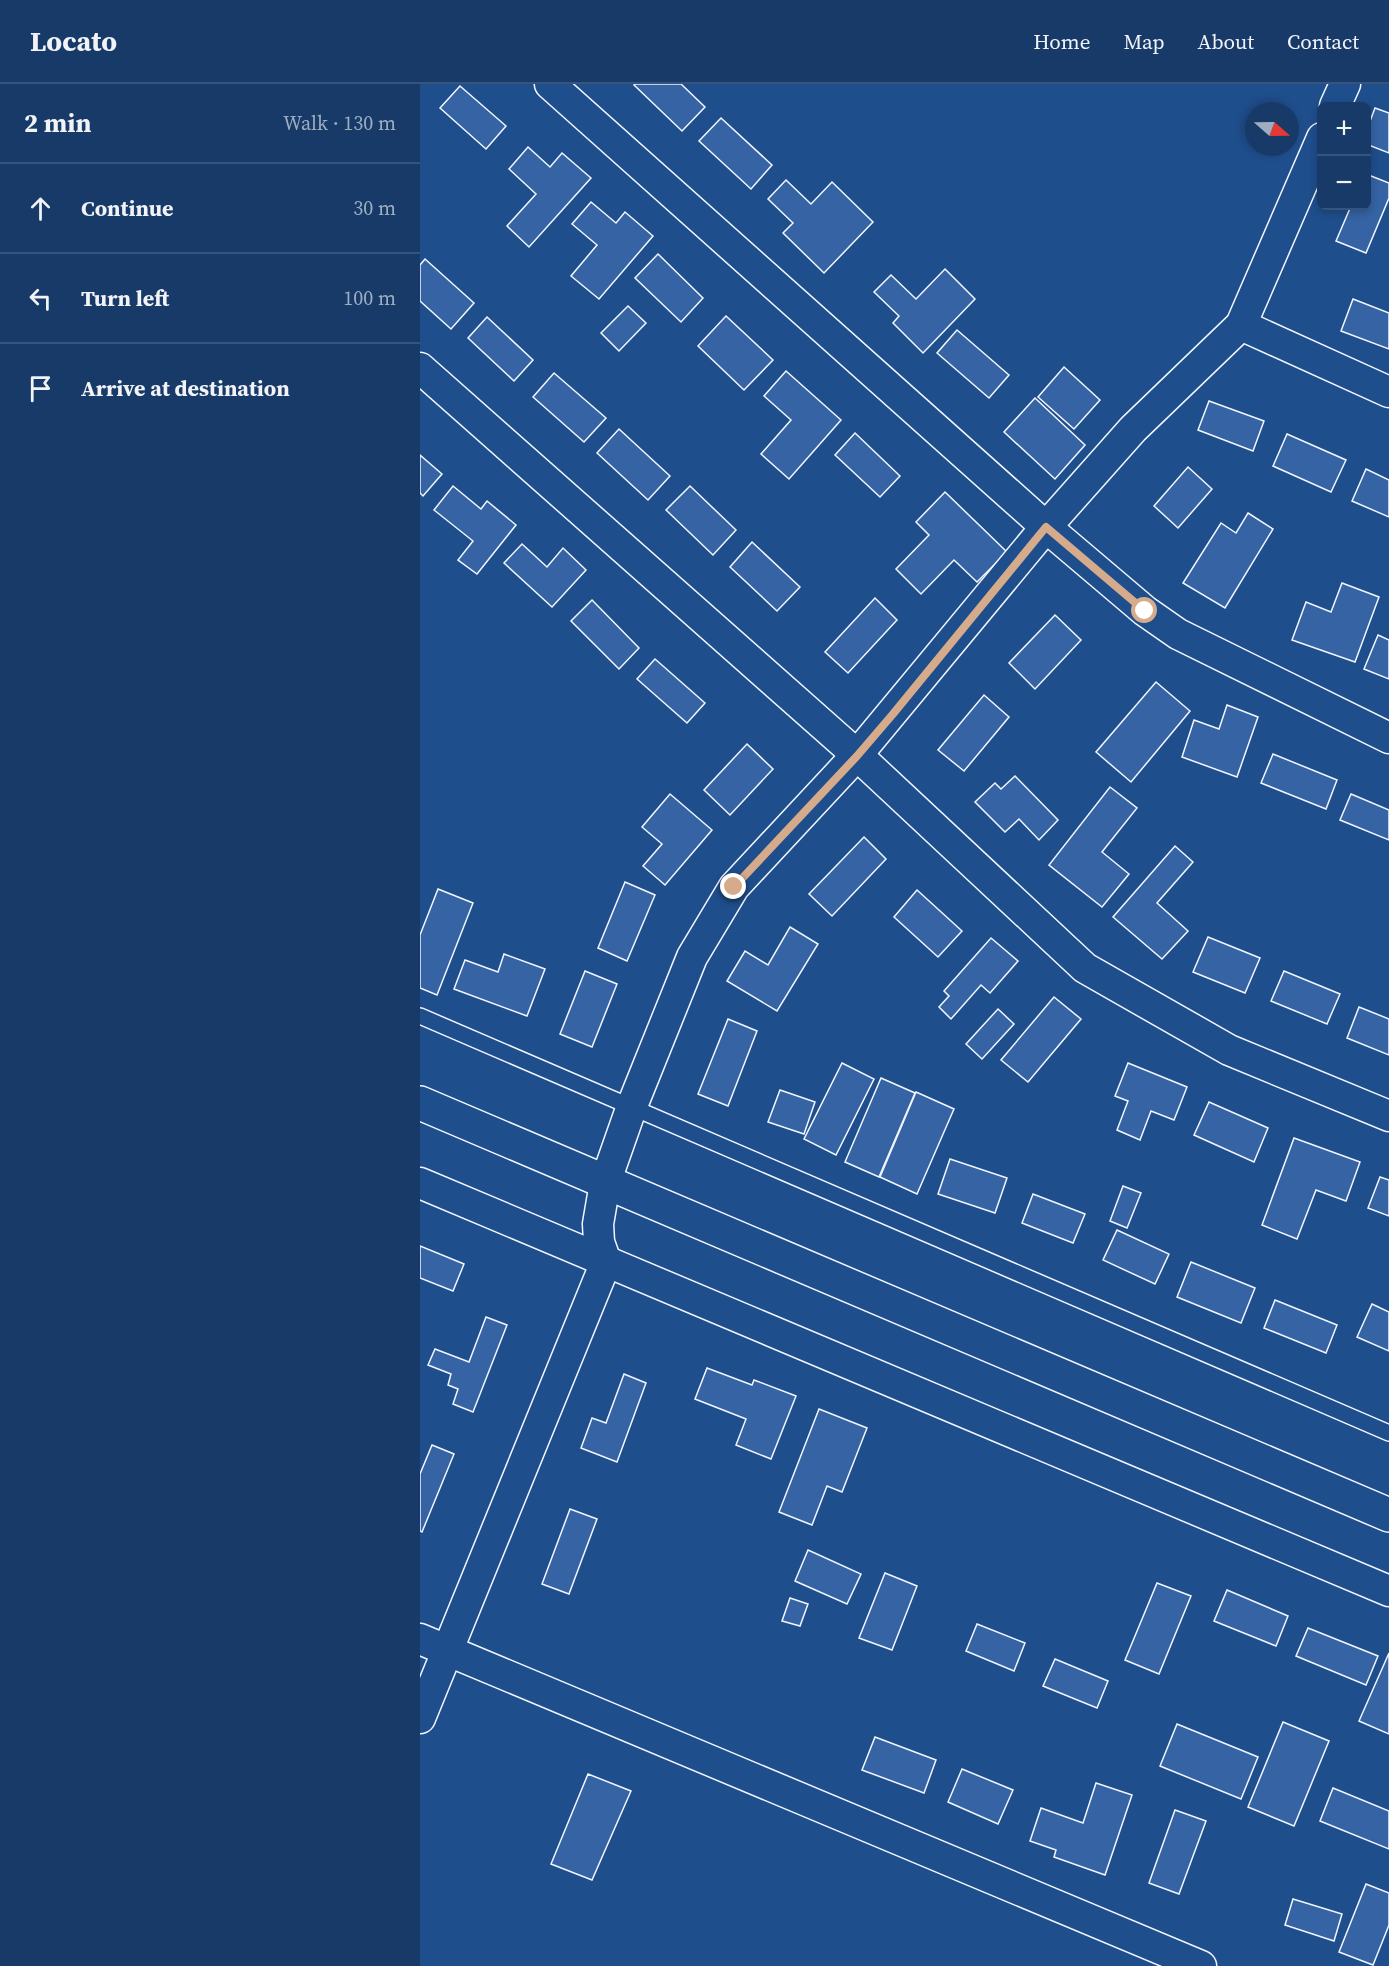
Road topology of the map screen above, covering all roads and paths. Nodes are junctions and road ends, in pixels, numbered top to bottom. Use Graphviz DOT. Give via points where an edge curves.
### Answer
graph roads {
  1 [pos="550,84"];
  2 [pos="1345,84"];
  3 [pos="1337,102"];
  4 [pos="1317,150"];
  5 [pos="1241,325"];
  6 [pos="420,368"];
  7 [pos="1389,392"];
  8 [pos="1046,527"];
  9 [pos="1389,738"];
  10 [pos="857,756"];
  11 [pos="420,1016"];
  12 [pos="420,1103"];
  13 [pos="632,1106"];
  14 [pos="1389,1116"];
  15 [pos="605,1183"];
  16 [pos="420,1184"];
  17 [pos="606,1262"];
  18 [pos="1389,1433"];
  19 [pos="1389,1515"];
  20 [pos="1389,1591"];
  21 [pos="420,1639"];
  22 [pos="448,1650"];
  23 [pos="420,1718"];
  24 [pos="1201,1966"];
  1 -- 8 [label="street"];
  2 -- 3 [label="street"];
  4 -- 5 [label="street"];
  5 -- 7 [label="street"];
  5 -- 8 [label="street" via="1133,429"];
  6 -- 10 [label="street"];
  8 -- 9 [label="street" via="1178,634"];
  8 -- 10 [label="street"];
  10 -- 13 [label="street" via="734,887 692,957"];
  10 -- 14 [label="street" via="1085,968 1228,1050"];
  11 -- 13 [label="lane"];
  12 -- 15 [label="street"];
  13 -- 15 [label="street"];
  13 -- 18 [label="lane"];
  15 -- 17 [label="street" via="598,1224"];
  15 -- 19 [label="street"];
  16 -- 17 [label="street"];
  17 -- 20 [label="street"];
  17 -- 22 [label="street"];
  21 -- 22 [label="street"];
  22 -- 23 [label="street"];
  22 -- 24 [label="street"];
}
